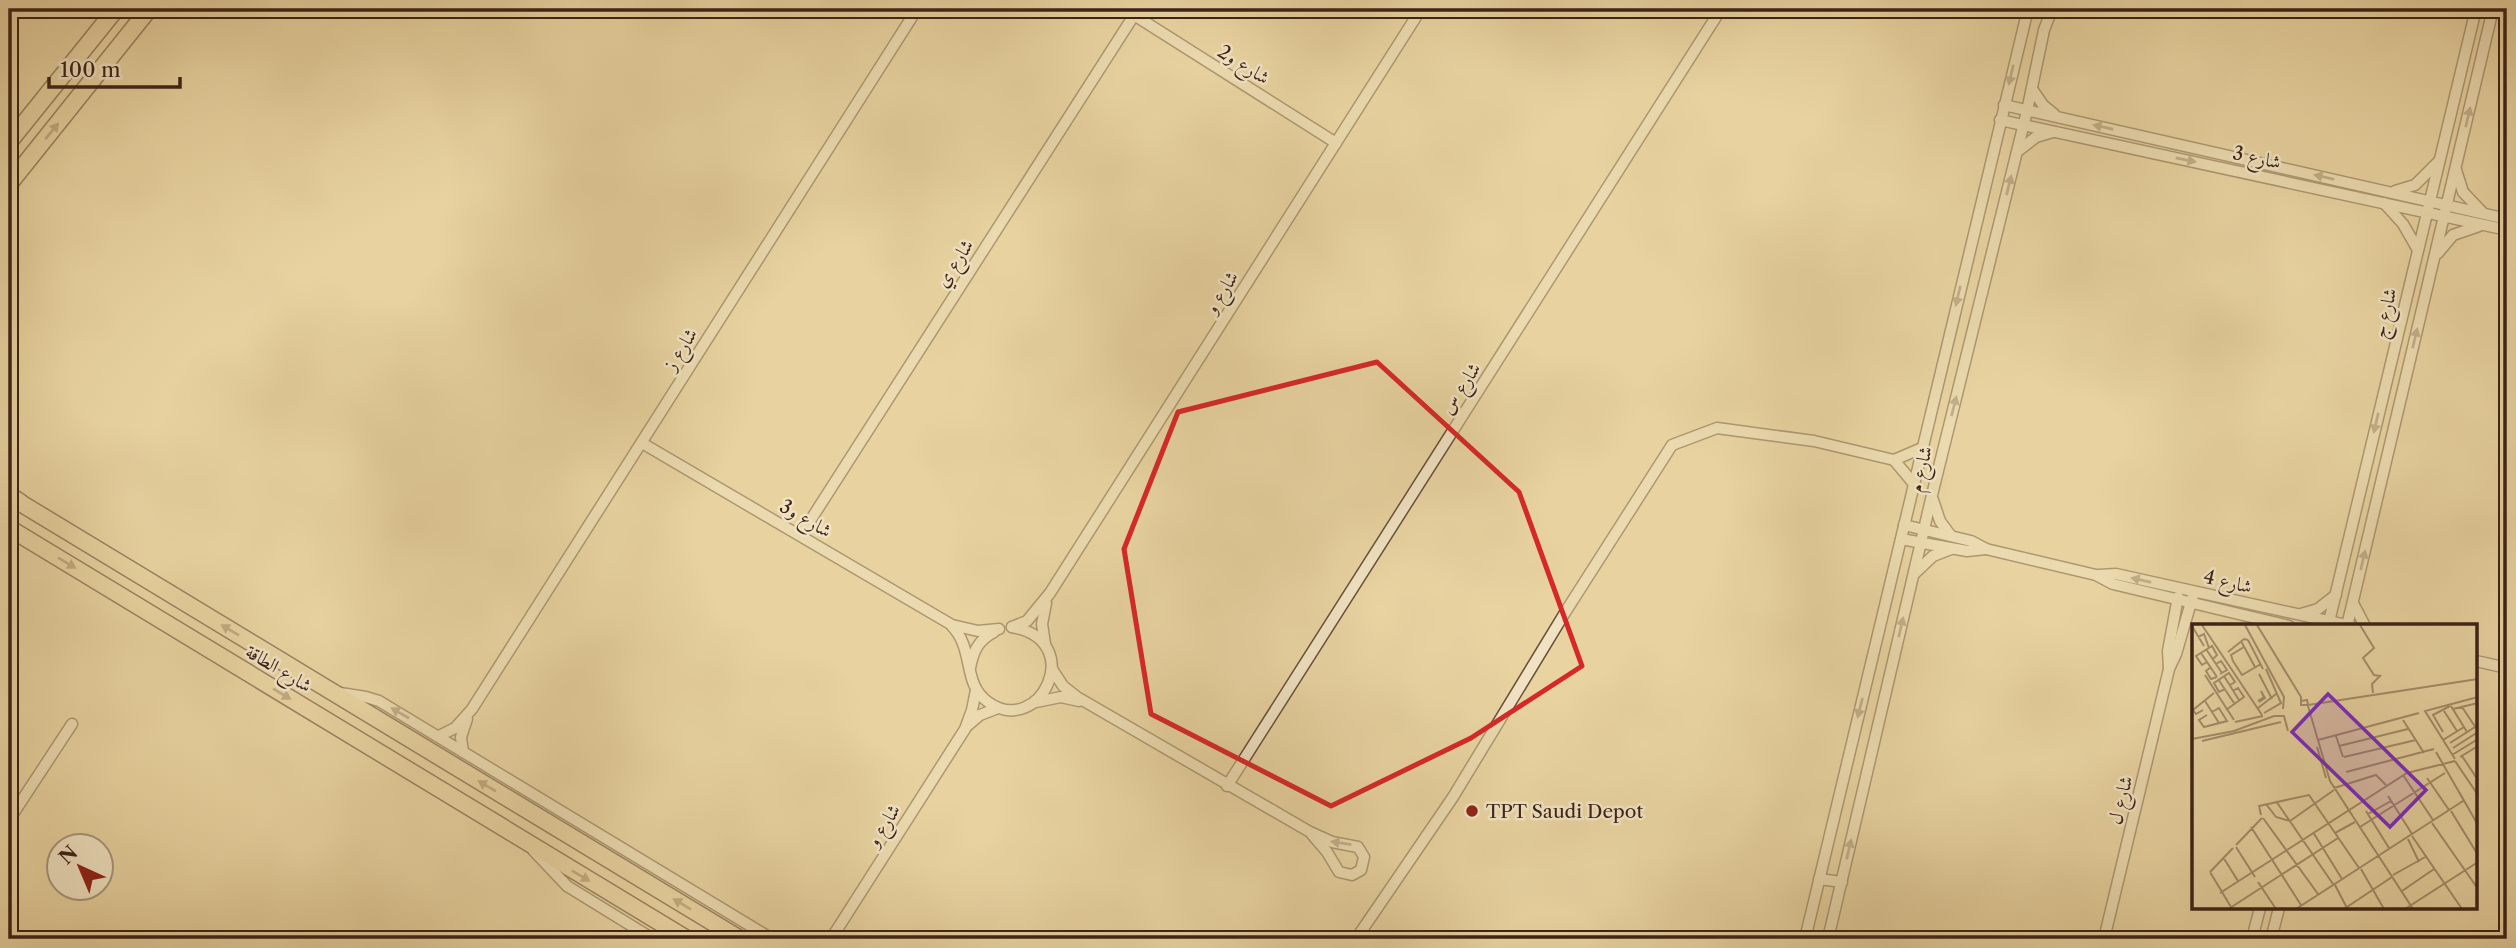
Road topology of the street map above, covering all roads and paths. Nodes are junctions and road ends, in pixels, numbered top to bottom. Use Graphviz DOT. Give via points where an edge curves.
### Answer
graph roads {
  1 [pos="116,9"];
  2 [pos="149,9"];
  3 [pos="917,9"];
  4 [pos="1421,9"];
  5 [pos="1721,9"];
  6 [pos="2028,9"];
  7 [pos="2052,9"];
  8 [pos="2476,9"];
  9 [pos="2493,9"];
  10 [pos="1135,12"];
  11 [pos="2032,89"];
  12 [pos="2004,104"];
  13 [pos="2027,111"];
  14 [pos="2057,117"];
  15 [pos="2000,120"];
  16 [pos="2024,124"];
  17 [pos="2058,131"];
  18 [pos="9,142"];
  19 [pos="1336,143"];
  20 [pos="2017,151"];
  21 [pos="2440,160"];
  22 [pos="2456,167"];
  23 [pos="9,184"];
  24 [pos="2391,192"];
  25 [pos="2430,202"];
  26 [pos="2383,203"];
  27 [pos="2447,205"];
  28 [pos="2483,213"];
  29 [pos="2427,214"];
  30 [pos="2444,217"];
  31 [pos="2507,219"];
  32 [pos="2483,225"];
  33 [pos="2507,230"];
  34 [pos="2418,250"];
  35 [pos="2434,260"];
  36 [pos="642,443"];
  37 [pos="1922,448"];
  38 [pos="1894,460"];
  39 [pos="1914,484"];
  40 [pos="1932,495"];
  41 [pos="13,498"];
  42 [pos="1904,526"];
  43 [pos="9,528"];
  44 [pos="1924,530"];
  45 [pos="801,536"];
  46 [pos="1951,536"];
  47 [pos="1901,539"];
  48 [pos="1921,543"];
  49 [pos="1951,549"];
  50 [pos="1986,549"];
  51 [pos="2096,575"];
  52 [pos="1912,576"];
  53 [pos="2180,589"];
  54 [pos="2194,592"];
  55 [pos="1050,593"];
  56 [pos="2336,594"];
  57 [pos="2177,600"];
  58 [pos="2353,603"];
  59 [pos="2190,604"];
  60 [pos="2297,615"];
  61 [pos="2280,624"];
  62 [pos="2328,624"];
  63 [pos="2349,624"];
  64 [pos="2364,624"];
  65 [pos="952,625"];
  66 [pos="1012,627"];
  67 [pos="999,629"];
  68 [pos="1045,644"];
  69 [pos="1872,661"];
  70 [pos="2478,661"];
  71 [pos="1892,665"];
  72 [pos="970,668"];
  73 [pos="1052,668"];
  74 [pos="2507,668"];
  75 [pos="2169,669"];
  76 [pos="976,690"];
  77 [pos="333,692"];
  78 [pos="1035,702"];
  79 [pos="1086,703"];
  80 [pos="998,708"];
  81 [pos="472,709"];
  82 [pos="72,724"];
  83 [pos="965,729"];
  84 [pos="439,736"];
  85 [pos="463,752"];
  86 [pos="1227,786"];
  87 [pos="9,820"];
  88 [pos="1310,832"];
  89 [pos="528,844"];
  90 [pos="1819,878"];
  91 [pos="1842,882"];
  92 [pos="2260,909"];
  93 [pos="2279,909"];
  94 [pos="653,939"];
  95 [pos="687,939"];
  96 [pos="740,939"];
  97 [pos="772,939"];
  98 [pos="831,939"];
  99 [pos="1356,939"];
  100 [pos="1805,939"];
  101 [pos="1828,939"];
  102 [pos="2105,939"];
  103 [pos="2252,939"];
  104 [pos="2271,939"];
  1 -- 18 [label="main road"];
  23 -- 2 [label="main road, one-way"];
  3 -- 36 [label="street, شارع ز"];
  4 -- 19 [label="street, شارع و"];
  5 -- 86 [label="street, شارع س"];
  6 -- 12 [label="street, شارع م, one-way"];
  7 -- 11 [label="street, شارع م"];
  8 -- 21 [label="street, شارع ج"];
  22 -- 9 [label="street, شارع ج, one-way"];
  10 -- 19 [label="street, شارع و2"];
  10 -- 45 [label="street, شارع ي"];
  11 -- 13 [label="street, شارع م"];
  11 -- 14 [label="street"];
  12 -- 13 [label="street, شارع 3"];
  12 -- 15 [label="street, شارع م"];
  13 -- 14 [label="street, شارع 3"];
  13 -- 16 [label="street, شارع م"];
  24 -- 14 [label="street, شارع 3, one-way"];
  15 -- 16 [label="street, شارع 3"];
  15 -- 37 [label="street, شارع م, one-way"];
  16 -- 17 [label="street, شارع 3"];
  16 -- 20 [label="street, شارع م"];
  17 -- 20 [label="street" via="2036,137"];
  17 -- 26 [label="street, شارع 3, one-way"];
  19 -- 55 [label="street, شارع و"];
  40 -- 20 [label="street, شارع م, one-way"];
  21 -- 24 [label="street" via="2415,185"];
  21 -- 25 [label="street, شارع ج"];
  22 -- 27 [label="street, شارع ج"];
  22 -- 28 [label="street" via="2463,191"];
  24 -- 25 [label="street, شارع 3"];
  25 -- 27 [label="street, شارع 3"];
  25 -- 29 [label="street, شارع ج"];
  26 -- 29 [label="street, شارع 3"];
  26 -- 34 [label="street"];
  27 -- 28 [label="street, شارع 3"];
  27 -- 30 [label="street, شارع ج"];
  28 -- 31 [label="street, شارع 3"];
  29 -- 30 [label="street, شارع 3"];
  29 -- 34 [label="street, شارع ج"];
  30 -- 32 [label="street, شارع 3"];
  30 -- 35 [label="street, شارع ج"];
  32 -- 33 [label="street, شارع 3"];
  32 -- 35 [label="street" via="2453,235"];
  34 -- 56 [label="street, شارع ج, one-way"];
  58 -- 35 [label="street, شارع ج, one-way"];
  36 -- 45 [label="street, شارع و3"];
  36 -- 81 [label="street, شارع ز"];
  37 -- 38 [label="street"];
  37 -- 39 [label="street, شارع م"];
  38 -- 39 [label="street"];
  38 -- 99 [label="street" via="1814,441 1717,428 1672,445 1453,797"];
  39 -- 42 [label="street, شارع م"];
  40 -- 44 [label="street, شارع م"];
  40 -- 46 [label="street" via="1936,512"];
  77 -- 41 [label="main road, شارع الطاقة, one-way"];
  42 -- 44 [label="street, شارع 4"];
  42 -- 47 [label="street, شارع م"];
  43 -- 89 [label="main road, شارع الطاقة, one-way"];
  44 -- 46 [label="street, شارع 4"];
  44 -- 48 [label="street, شارع م"];
  45 -- 65 [label="street, شارع و3"];
  46 -- 50 [label="street, شارع 4"];
  47 -- 48 [label="street, شارع 4"];
  47 -- 69 [label="street, شارع م"];
  48 -- 49 [label="street, شارع 4"];
  48 -- 52 [label="street, شارع م"];
  49 -- 50 [label="street, شارع 4"];
  49 -- 52 [label="street" via="1925,562"];
  50 -- 51 [label="street, شارع 4"];
  53 -- 51 [label="street, شارع 4, one-way" via="2116,574"];
  51 -- 57 [label="street, شارع 4" via="2112,584"];
  71 -- 52 [label="street, شارع م, one-way"];
  53 -- 54 [label="street, شارع 4"];
  53 -- 57 [label="street, شارع ل"];
  54 -- 59 [label="street, شارع ل"];
  54 -- 60 [label="street, شارع 4"];
  55 -- 66 [label="street, شارع و" via="1030,618"];
  55 -- 68 [label="street, شارع و" via="1043,616"];
  56 -- 60 [label="street" via="2318,609"];
  56 -- 62 [label="street, شارع ج"];
  57 -- 59 [label="street, شارع 4"];
  57 -- 75 [label="street, شارع ل"];
  58 -- 63 [label="street, شارع ج"];
  58 -- 64 [label="street"];
  59 -- 61 [label="street, شارع 4"];
  59 -- 75 [label="street, شارع ل"];
  60 -- 62 [label="street, شارع 4"];
  65 -- 67 [label="street, شارع و3" via="978,631"];
  65 -- 72 [label="street" via="965,645"];
  66 -- 67 [label="street"];
  66 -- 68 [label="street" via="1036,635"];
  67 -- 72 [label="street" via="978,644"];
  68 -- 73 [label="street"];
  69 -- 71 [label="street"];
  69 -- 90 [label="street, شارع م, one-way"];
  70 -- 74 [label="street"];
  91 -- 71 [label="street, شارع م, one-way"];
  72 -- 76 [label="street"];
  73 -- 78 [label="street" via="1044,693"];
  73 -- 79 [label="street" via="1063,686"];
  75 -- 102 [label="street, شارع ل"];
  76 -- 80 [label="street"];
  76 -- 83 [label="street, شارع و"];
  84 -- 77 [label="street, شارع الطاقة, one-way" via="379,701"];
  96 -- 77 [label="main road, شارع الطاقة, one-way"];
  78 -- 79 [label="street" via="1061,697"];
  78 -- 80 [label="street" via="1024,708"];
  79 -- 86 [label="street"];
  80 -- 83 [label="street, شارع و" via="979,715"];
  81 -- 84 [label="street, شارع ز" via="455,728"];
  81 -- 85 [label="street, شارع ز" via="461,737"];
  82 -- 87 [label="street"];
  83 -- 98 [label="street, شارع و"];
  84 -- 85 [label="street, شارع الطاقة"];
  85 -- 97 [label="street, شارع الطاقة"];
  86 -- 88 [label="street"];
  88 -- 88 [label="street, one-way" via="1339,872 1352,875 1361,870 1364,857 1358,847"];
  89 -- 94 [label="street, شارع الطاقة" via="567,886"];
  89 -- 95 [label="main road, شارع الطاقة, one-way"];
  90 -- 91 [label="street"];
  90 -- 100 [label="street, شارع م"];
  91 -- 101 [label="street, شارع م"];
  92 -- 103 [label="street"];
  93 -- 104 [label="street"];
}
